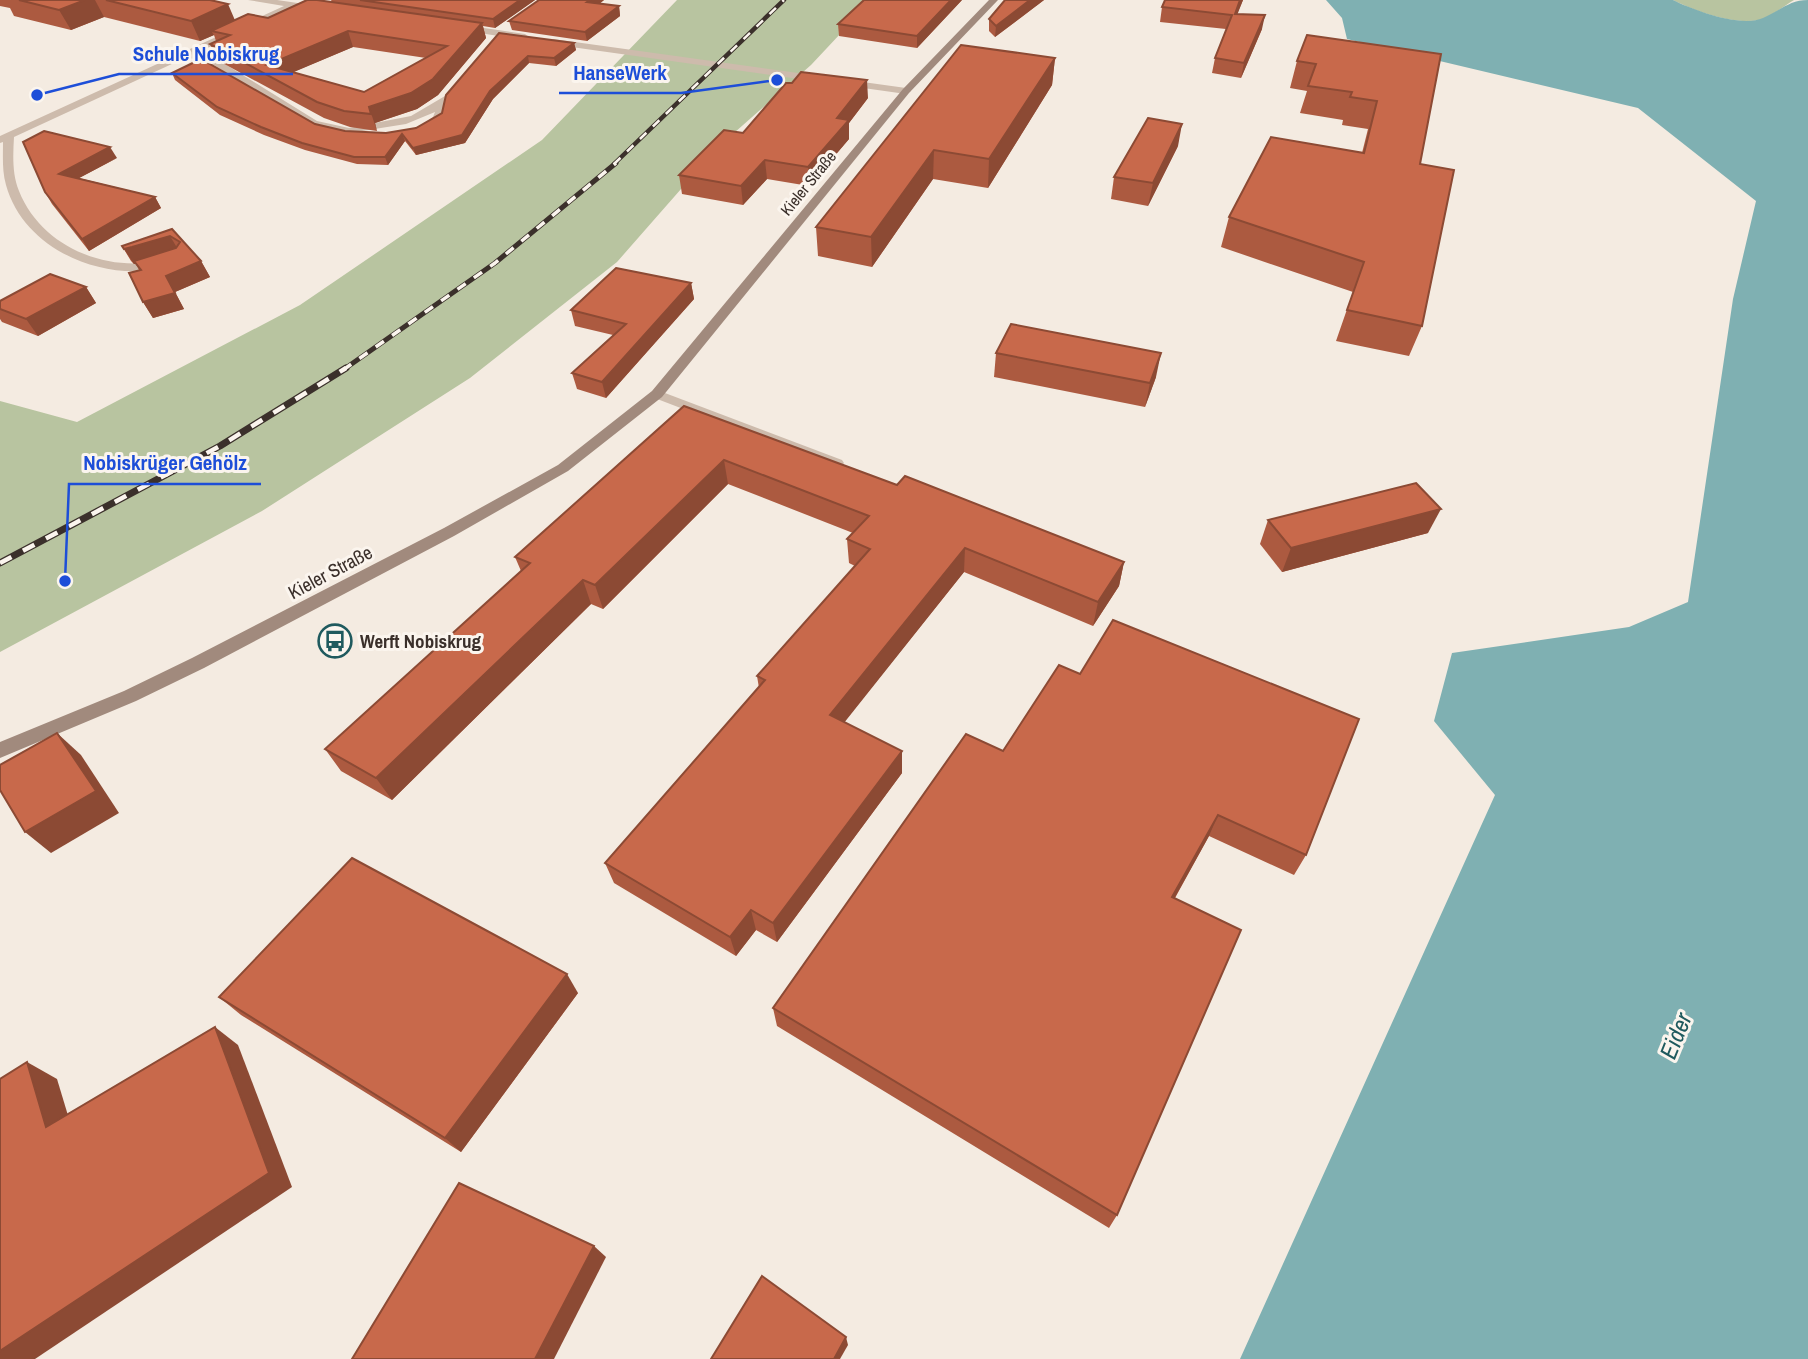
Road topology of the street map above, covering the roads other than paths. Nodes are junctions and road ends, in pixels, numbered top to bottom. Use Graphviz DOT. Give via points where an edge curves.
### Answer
graph roads {
  1 [pos="252,0"];
  2 [pos="993,0"];
  3 [pos="300,2"];
  4 [pos="337,10"];
  5 [pos="509,26"];
  6 [pos="458,27"];
  7 [pos="499,33"];
  8 [pos="491,43"];
  9 [pos="187,54"];
  10 [pos="906,91"];
  11 [pos="450,93"];
  12 [pos="5,137"];
  13 [pos="173,260"];
  14 [pos="657,394"];
  15 [pos="845,466"];
  16 [pos="0,750"];
  1 -- 3 [label="street"];
  2 -- 10 [label="main road, Kieler Straße"];
  3 -- 4 [label="street"];
  3 -- 9 [label="street"];
  5 -- 7 [label="street"];
  6 -- 7 [label="street"];
  7 -- 8 [label="street"];
  7 -- 10 [label="street"];
  9 -- 11 [label="street" via="217,63 314,123 362,136 426,127 438,118"];
  9 -- 12 [label="street"];
  10 -- 14 [label="main road, Kieler Straße"];
  12 -- 13 [label="street" via="7,171 17,199 37,226 64,247 104,267 139,271"];
  14 -- 15 [label="street"];
  14 -- 16 [label="main road, Kieler Straße" via="563,468 449,532 187,668"];
}
